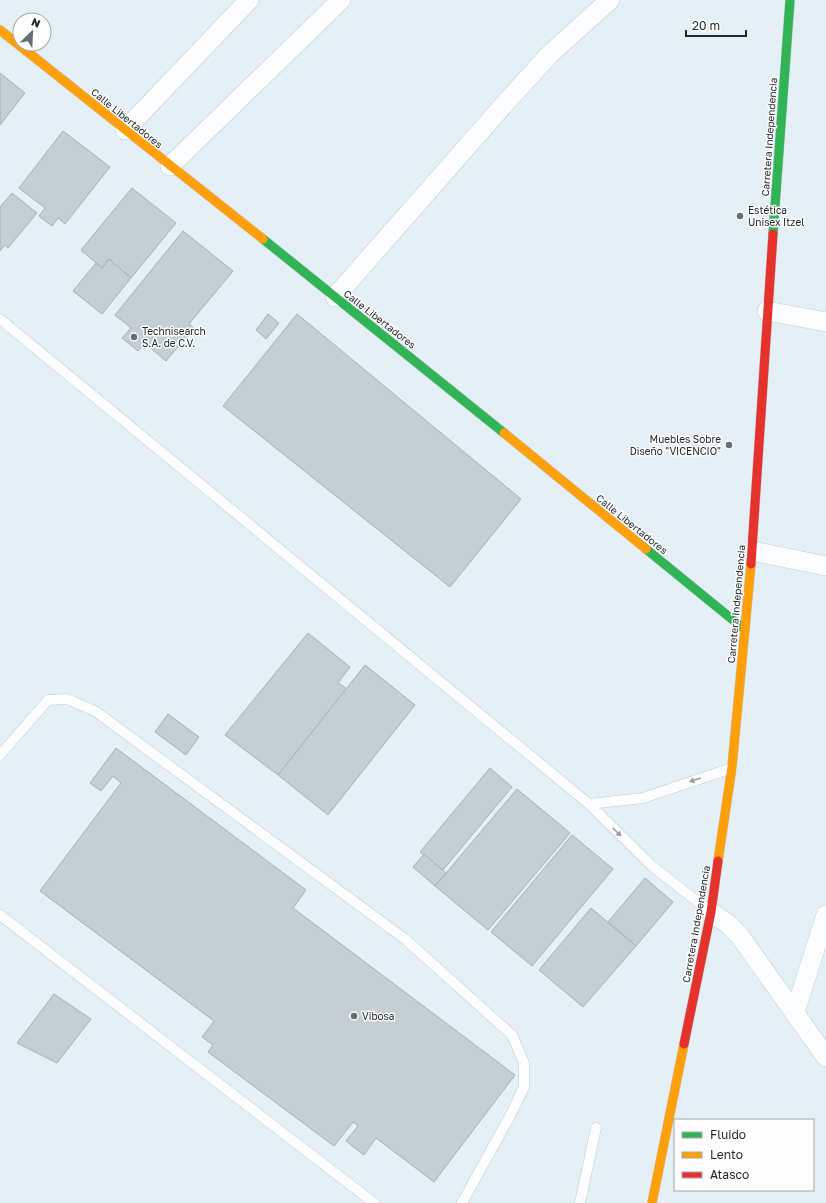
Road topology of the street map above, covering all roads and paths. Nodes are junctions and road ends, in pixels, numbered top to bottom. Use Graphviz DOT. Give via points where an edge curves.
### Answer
graph roads {
  1 [pos="249,0"];
  2 [pos="340,0"];
  3 [pos="610,0"];
  4 [pos="790,0"];
  5 [pos="0,30"];
  6 [pos="125,130"];
  7 [pos="170,166"];
  8 [pos="335,297"];
  9 [pos="767,311"];
  10 [pos="0,319"];
  11 [pos="826,322"];
  12 [pos="752,550"];
  13 [pos="826,566"];
  14 [pos="744,629"];
  15 [pos="0,755"];
  16 [pos="732,767"];
  17 [pos="590,804"];
  18 [pos="711,912"];
  19 [pos="0,915"];
  20 [pos="826,915"];
  21 [pos="795,1012"];
  22 [pos="826,1057"];
  23 [pos="596,1128"];
  24 [pos="374,1203"];
  25 [pos="462,1203"];
  26 [pos="580,1203"];
  27 [pos="652,1203"];
  1 -- 6 [label="street"];
  2 -- 7 [label="street"];
  3 -- 8 [label="street" via="550,54"];
  4 -- 9 [label="main road, Carretera Independencia"];
  5 -- 6 [label="main road, Calle Libertadores"];
  6 -- 7 [label="main road, Calle Libertadores"];
  7 -- 8 [label="main road, Calle Libertadores"];
  8 -- 14 [label="main road, Calle Libertadores"];
  9 -- 11 [label="street"];
  9 -- 12 [label="main road, Carretera Independencia"];
  10 -- 17 [label="lane"];
  12 -- 13 [label="street"];
  12 -- 14 [label="main road, Carretera Independencia"];
  14 -- 16 [label="main road, Carretera Independencia"];
  15 -- 25 [label="lane" via="48,700 67,699 95,712 405,939 512,1035 524,1062 524,1087"];
  16 -- 17 [label="lane, one-way" via="643,798"];
  16 -- 18 [label="main road, Carretera Independencia"];
  17 -- 18 [label="lane, one-way" via="652,866"];
  18 -- 21 [label="street" via="739,935"];
  18 -- 27 [label="main road, Carretera Independencia"];
  19 -- 24 [label="lane"];
  20 -- 21 [label="street"];
  21 -- 22 [label="street"];
  23 -- 26 [label="lane"];
}
